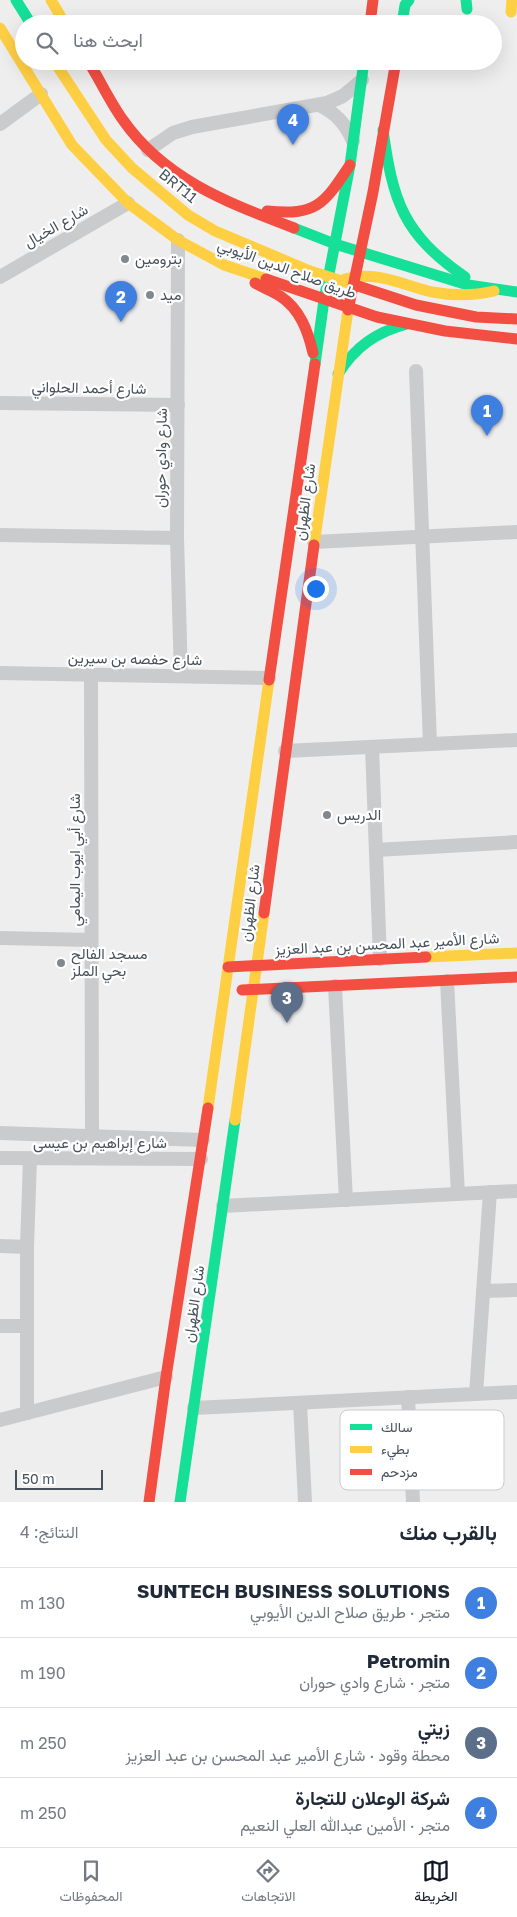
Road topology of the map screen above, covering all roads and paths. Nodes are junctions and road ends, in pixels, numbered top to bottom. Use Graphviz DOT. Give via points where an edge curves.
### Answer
graph roads {
  1 [pos="16,0"];
  2 [pos="51,0"];
  3 [pos="373,0"];
  4 [pos="409,0"];
  5 [pos="25,15"];
  6 [pos="60,15"];
  7 [pos="371,15"];
  8 [pos="404,15"];
  9 [pos="0,28"];
  10 [pos="15,52"];
  11 [pos="26,70"];
  12 [pos="60,70"];
  13 [pos="93,70"];
  14 [pos="363,70"];
  15 [pos="394,70"];
  16 [pos="362,80"];
  17 [pos="41,94"];
  18 [pos="319,105"];
  19 [pos="0,124"];
  20 [pos="383,130"];
  21 [pos="353,141"];
  22 [pos="148,150"];
  23 [pos="350,165"];
  24 [pos="128,202"];
  25 [pos="242,208"];
  26 [pos="178,240"];
  27 [pos="334,244"];
  28 [pos="361,252"];
  29 [pos="224,265"];
  30 [pos="0,277"];
  31 [pos="328,277"];
  32 [pos="354,280"];
  33 [pos="341,281"];
  34 [pos="482,288"];
  35 [pos="497,290"];
  36 [pos="517,292"];
  37 [pos="324,300"];
  38 [pos="348,308"];
  39 [pos="517,319"];
  40 [pos="407,324"];
  41 [pos="517,338"];
  42 [pos="315,365"];
  43 [pos="416,371"];
  44 [pos="338,374"];
  45 [pos="0,403"];
  46 [pos="178,405"];
  47 [pos="517,532"];
  48 [pos="0,535"];
  49 [pos="423,537"];
  50 [pos="177,538"];
  51 [pos="314,542"];
  52 [pos="0,673"];
  53 [pos="91,675"];
  54 [pos="181,676"];
  55 [pos="268,678"];
  56 [pos="517,740"];
  57 [pos="430,744"];
  58 [pos="372,747"];
  59 [pos="285,751"];
  60 [pos="517,842"];
  61 [pos="376,850"];
  62 [pos="0,938"];
  63 [pos="92,940"];
  64 [pos="517,953"];
  65 [pos="380,960"];
  66 [pos="257,965"];
  67 [pos="228,967"];
  68 [pos="517,977"];
  69 [pos="447,981"];
  70 [pos="334,986"];
  71 [pos="254,990"];
  72 [pos="225,991"];
  73 [pos="0,1133"];
  74 [pos="92,1136"];
  75 [pos="204,1140"];
  76 [pos="0,1158"];
  77 [pos="30,1159"];
  78 [pos="201,1159"];
  79 [pos="517,1191"];
  80 [pos="490,1192"];
  81 [pos="458,1194"];
  82 [pos="346,1200"];
  83 [pos="223,1206"];
  84 [pos="0,1246"];
  85 [pos="27,1247"];
  86 [pos="517,1290"];
  87 [pos="483,1292"];
  88 [pos="0,1326"];
  89 [pos="27,1326"];
  90 [pos="166,1378"];
  91 [pos="517,1392"];
  92 [pos="476,1394"];
  93 [pos="408,1397"];
  94 [pos="300,1403"];
  95 [pos="194,1408"];
  96 [pos="409,1410"];
  97 [pos="27,1413"];
  98 [pos="0,1420"];
  99 [pos="149,1502"];
  100 [pos="180,1502"];
  101 [pos="305,1502"];
  1 -- 5 [label="main road"];
  2 -- 6 [label="main road"];
  3 -- 7 [label="main road"];
  4 -- 8 [label="main road"];
  9 -- 10 [label="main road, طريق صلاح الدين الأيوبي"];
  11 -- 17 [label="main road, طريق صلاح الدين الأيوبي"];
  12 -- 31 [label="main road, BRT11" via="106,140 132,168 188,214 245,245"];
  13 -- 22 [label="main road" via="123,120"];
  14 -- 16 [label="main road, شارع الظهران"];
  15 -- 20 [label="main road, شارع الظهران"];
  16 -- 18 [label="street" via="343,96"];
  16 -- 21 [label="main road, شارع الظهران"];
  17 -- 19 [label="street"];
  17 -- 24 [label="main road, طريق صلاح الدين الأيوبي" via="72,145"];
  18 -- 21 [label="street" via="340,119"];
  18 -- 22 [label="street" via="192,127 173,133"];
  20 -- 28 [label="main road, شارع الظهران"];
  20 -- 34 [label="main road" via="390,179 410,226 438,258"];
  21 -- 23 [label="main road, شارع الظهران"];
  22 -- 25 [label="main road" via="194,186"];
  23 -- 25 [label="main road" via="327,198 304,212 288,214"];
  23 -- 27 [label="main road, شارع الظهران"];
  24 -- 26 [label="main road, طريق صلاح الدين الأيوبي"];
  24 -- 30 [label="street, شارع الخيال"];
  25 -- 27 [label="main road"];
  26 -- 29 [label="main road, طريق صلاح الدين الأيوبي"];
  26 -- 46 [label="street, شارع وادي حوران"];
  27 -- 28 [label="main road"];
  27 -- 31 [label="main road, شارع الظهران"];
  28 -- 32 [label="main road, شارع الظهران"];
  28 -- 34 [label="main road"];
  29 -- 37 [label="main road, طريق صلاح الدين الأيوبي"];
  29 -- 42 [label="main road" via="288,303 309,334"];
  31 -- 33 [label="main road, BRT11"];
  31 -- 37 [label="main road, شارع الظهران"];
  32 -- 33 [label="main road, BRT11"];
  32 -- 35 [label="main road" via="375,276 454,296 476,296"];
  32 -- 38 [label="main road, شارع الظهران"];
  32 -- 39 [label="main road" via="425,307 476,317"];
  33 -- 37 [label="main road"];
  34 -- 35 [label="main road"];
  35 -- 36 [label="main road"];
  37 -- 38 [label="main road, طريق صلاح الدين الأيوبي"];
  37 -- 42 [label="main road, شارع الظهران"];
  38 -- 40 [label="main road, طريق صلاح الدين الأيوبي"];
  38 -- 44 [label="main road, شارع الظهران"];
  40 -- 41 [label="main road, طريق صلاح الدين الأيوبي"];
  40 -- 44 [label="main road" via="366,340"];
  42 -- 55 [label="main road, شارع الظهران"];
  43 -- 49 [label="street"];
  44 -- 51 [label="main road, شارع الظهران"];
  45 -- 46 [label="street, شارع أحمد الحلواني"];
  46 -- 50 [label="street, شارع وادي حوران"];
  47 -- 49 [label="street"];
  48 -- 50 [label="street"];
  49 -- 51 [label="street"];
  49 -- 57 [label="street"];
  50 -- 54 [label="street, شارع وادي حوران"];
  51 -- 59 [label="main road, شارع الظهران"];
  52 -- 53 [label="street, شارع حفصه بن سيرين"];
  53 -- 54 [label="street, شارع حفصه بن سيرين"];
  53 -- 63 [label="street, شارع أبي ايوب اليمامي"];
  54 -- 55 [label="street, شارع حفصه بن سيرين"];
  55 -- 67 [label="main road, شارع الظهران"];
  56 -- 57 [label="street"];
  57 -- 58 [label="street"];
  58 -- 59 [label="street"];
  58 -- 61 [label="street"];
  59 -- 66 [label="main road, شارع الظهران"];
  60 -- 61 [label="street"];
  61 -- 65 [label="street"];
  62 -- 63 [label="street"];
  63 -- 74 [label="street, شارع أبي ايوب اليمامي"];
  64 -- 65 [label="main road, شارع الأمير عبد المحسن بن عبد العزيز"];
  65 -- 66 [label="main road, شارع الأمير عبد المحسن بن عبد العزيز"];
  66 -- 67 [label="main road, شارع الأمير عبد المحسن بن عبد العزيز"];
  66 -- 71 [label="main road, شارع الظهران"];
  67 -- 72 [label="main road, شارع الظهران"];
  68 -- 69 [label="main road"];
  69 -- 70 [label="main road"];
  69 -- 81 [label="street"];
  70 -- 71 [label="main road"];
  70 -- 82 [label="street"];
  71 -- 72 [label="main road"];
  71 -- 83 [label="main road, شارع الظهران"];
  72 -- 75 [label="main road, شارع الظهران"];
  73 -- 74 [label="street"];
  74 -- 75 [label="street"];
  75 -- 78 [label="main road, شارع الظهران"];
  76 -- 77 [label="street, شارع إبراهيم بن عيسى"];
  77 -- 78 [label="street, شارع إبراهيم بن عيسى"];
  77 -- 85 [label="street"];
  78 -- 90 [label="main road, شارع الظهران"];
  79 -- 80 [label="street"];
  80 -- 81 [label="street"];
  80 -- 87 [label="street"];
  81 -- 82 [label="street"];
  82 -- 83 [label="street"];
  83 -- 95 [label="main road, شارع الظهران"];
  84 -- 85 [label="street"];
  85 -- 89 [label="street"];
  86 -- 87 [label="street"];
  87 -- 92 [label="street"];
  88 -- 89 [label="street"];
  89 -- 97 [label="street"];
  90 -- 97 [label="street"];
  90 -- 99 [label="main road, شارع الظهران"];
  91 -- 92 [label="street"];
  92 -- 93 [label="street"];
  93 -- 94 [label="street"];
  93 -- 96 [label="street"];
  94 -- 95 [label="street"];
  94 -- 101 [label="street"];
  95 -- 100 [label="main road, شارع الظهران"];
  97 -- 98 [label="street"];
}
